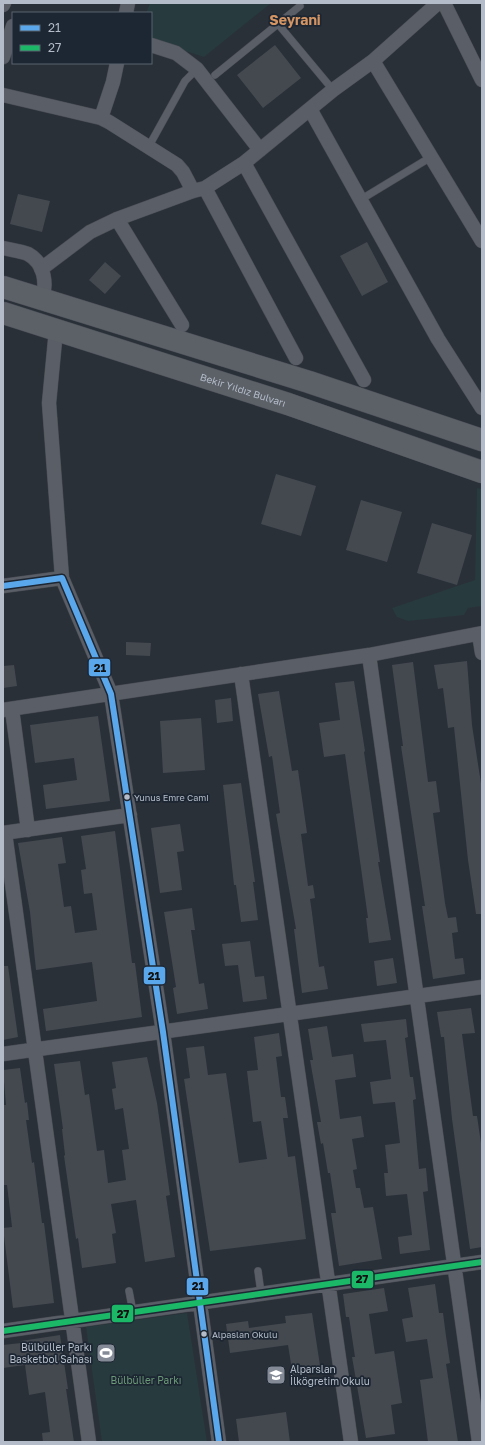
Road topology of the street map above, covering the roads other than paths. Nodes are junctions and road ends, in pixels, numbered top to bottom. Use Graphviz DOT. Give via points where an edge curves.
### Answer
graph roads {
  1 [pos="438,3"];
  2 [pos="444,3"];
  3 [pos="300,6"];
  4 [pos="278,24"];
  5 [pos="12,29"];
  6 [pos="152,45"];
  7 [pos="3,57"];
  8 [pos="373,61"];
  9 [pos="117,64"];
  10 [pos="197,69"];
  11 [pos="215,75"];
  12 [pos="482,80"];
  13 [pos="333,90"];
  14 [pos="3,95"];
  15 [pos="310,108"];
  16 [pos="101,118"];
  17 [pos="149,146"];
  18 [pos="260,150"];
  19 [pos="431,157"];
  20 [pos="244,163"];
  21 [pos="199,190"];
  22 [pos="360,200"];
  23 [pos="117,219"];
  24 [pos="482,241"];
  25 [pos="3,248"];
  26 [pos="41,269"];
  27 [pos="3,288"];
  28 [pos="42,300"];
  29 [pos="3,313"];
  30 [pos="182,325"];
  31 [pos="56,330"];
  32 [pos="296,358"];
  33 [pos="364,380"];
  34 [pos="482,408"];
  35 [pos="482,440"];
  36 [pos="482,472"];
  37 [pos="62,578"];
  38 [pos="3,586"];
  39 [pos="481,634"];
  40 [pos="482,653"];
  41 [pos="369,655"];
  42 [pos="241,674"];
  43 [pos="111,694"];
  44 [pos="7,709"];
  45 [pos="130,815"];
  46 [pos="28,830"];
  47 [pos="4,833"];
  48 [pos="482,987"];
  49 [pos="417,996"];
  50 [pos="290,1014"];
  51 [pos="163,1032"];
  52 [pos="35,1050"];
  53 [pos="3,1054"];
  54 [pos="482,1262"];
  55 [pos="454,1266"];
  56 [pos="258,1271"];
  57 [pos="329,1284"];
  58 [pos="129,1291"];
  59 [pos="261,1293"];
  60 [pos="200,1302"];
  61 [pos="133,1312"];
  62 [pos="72,1321"];
  63 [pos="3,1331"];
  64 [pos="89,1442"];
  65 [pos="219,1442"];
  66 [pos="351,1442"];
  67 [pos="479,1442"];
  1 -- 8 [label="street"];
  2 -- 12 [label="street"];
  3 -- 4 [label="lane"];
  4 -- 11 [label="lane"];
  4 -- 13 [label="lane"];
  5 -- 7 [label="street"];
  6 -- 10 [label="street" via="176,53"];
  8 -- 13 [label="street"];
  8 -- 19 [label="street"];
  9 -- 16 [label="street"];
  10 -- 17 [label="lane" via="185,81"];
  10 -- 18 [label="street"];
  13 -- 15 [label="street"];
  14 -- 16 [label="street"];
  15 -- 18 [label="street"];
  15 -- 22 [label="street"];
  16 -- 17 [label="street"];
  17 -- 21 [label="street" via="177,165"];
  18 -- 20 [label="street"];
  19 -- 22 [label="lane"];
  19 -- 24 [label="street"];
  20 -- 21 [label="street"];
  20 -- 33 [label="street"];
  21 -- 23 [label="street"];
  21 -- 32 [label="street"];
  22 -- 34 [label="street" via="438,340"];
  23 -- 26 [label="street" via="90,232"];
  23 -- 30 [label="street"];
  25 -- 26 [label="street" via="28,254"];
  26 -- 28 [label="street" via="45,281"];
  27 -- 28 [label="main road"];
  28 -- 35 [label="main road" via="309,382"];
  29 -- 31 [label="main road, Bekir Yıldız Bulvarı"];
  31 -- 36 [label="main road, Bekir Yıldız Bulvarı" via="288,404"];
  31 -- 37 [label="street" via="49,403"];
  37 -- 38 [label="street"];
  37 -- 43 [label="street"];
  39 -- 40 [label="street"];
  39 -- 41 [label="street"];
  41 -- 42 [label="street"];
  41 -- 49 [label="street"];
  42 -- 43 [label="street"];
  42 -- 50 [label="street"];
  43 -- 44 [label="street"];
  43 -- 45 [label="street"];
  44 -- 46 [label="street"];
  45 -- 46 [label="street"];
  45 -- 51 [label="street"];
  46 -- 47 [label="street"];
  47 -- 52 [label="street"];
  48 -- 49 [label="street"];
  49 -- 50 [label="street"];
  49 -- 55 [label="street"];
  50 -- 51 [label="street"];
  50 -- 57 [label="street"];
  51 -- 52 [label="street"];
  51 -- 60 [label="street"];
  52 -- 53 [label="street"];
  52 -- 62 [label="street"];
  54 -- 55 [label="street"];
  55 -- 57 [label="street"];
  55 -- 67 [label="street"];
  56 -- 59 [label="lane"];
  57 -- 59 [label="street"];
  57 -- 66 [label="street"];
  58 -- 61 [label="lane"];
  59 -- 60 [label="street"];
  60 -- 61 [label="street"];
  60 -- 65 [label="street"];
  61 -- 62 [label="street"];
  62 -- 63 [label="street"];
  62 -- 64 [label="street"];
}
